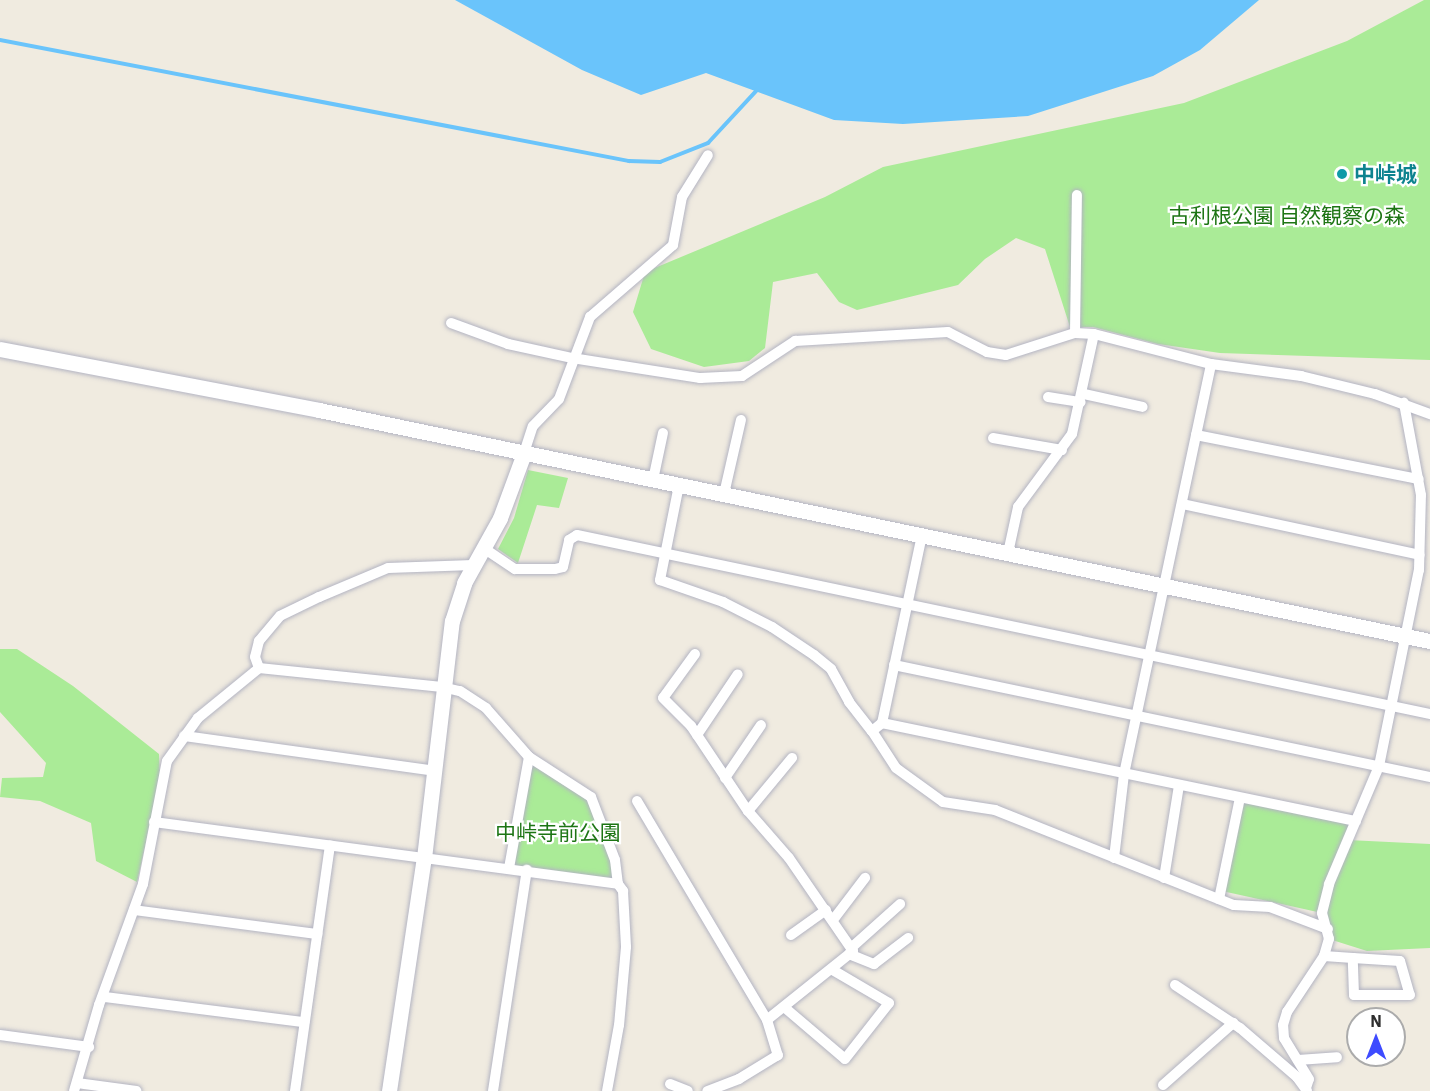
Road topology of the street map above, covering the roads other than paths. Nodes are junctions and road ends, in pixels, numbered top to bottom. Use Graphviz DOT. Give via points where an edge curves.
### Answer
graph roads {
  1 [pos="708,155"];
  2 [pos="1077,195"];
  3 [pos="451,323"];
  4 [pos="1075,333"];
  5 [pos="1094,333"];
  6 [pos="0,349"];
  7 [pos="572,358"];
  8 [pos="1211,364"];
  9 [pos="1048,397"];
  10 [pos="1082,398"];
  11 [pos="1404,403"];
  12 [pos="1143,407"];
  13 [pos="1430,414"];
  14 [pos="741,420"];
  15 [pos="663,433"];
  16 [pos="1196,435"];
  17 [pos="993,438"];
  18 [pos="1062,450"];
  19 [pos="524,453"];
  20 [pos="1419,479"];
  21 [pos="653,480"];
  22 [pos="679,485"];
  23 [pos="724,494"];
  24 [pos="1182,504"];
  25 [pos="922,536"];
  26 [pos="485,549"];
  27 [pos="1008,553"];
  28 [pos="665,554"];
  29 [pos="1420,555"];
  30 [pos="473,565"];
  31 [pos="1164,586"];
  32 [pos="906,605"];
  33 [pos="1408,636"];
  34 [pos="1430,641"];
  35 [pos="695,654"];
  36 [pos="1149,655"];
  37 [pos="894,665"];
  38 [pos="259,668"];
  39 [pos="738,674"];
  40 [pos="442,687"];
  41 [pos="1393,706"];
  42 [pos="1137,714"];
  43 [pos="1430,714"];
  44 [pos="882,723"];
  45 [pos="761,725"];
  46 [pos="872,731"];
  47 [pos="697,735"];
  48 [pos="184,736"];
  49 [pos="529,758"];
  50 [pos="792,758"];
  51 [pos="1379,766"];
  52 [pos="435,771"];
  53 [pos="1124,774"];
  54 [pos="1430,777"];
  55 [pos="725,778"];
  56 [pos="1179,785"];
  57 [pos="1240,798"];
  58 [pos="637,801"];
  59 [pos="748,811"];
  60 [pos="1356,821"];
  61 [pos="154,822"];
  62 [pos="330,845"];
  63 [pos="424,858"];
  64 [pos="1114,858"];
  65 [pos="508,868"];
  66 [pos="527,870"];
  67 [pos="866,878"];
  68 [pos="1164,878"];
  69 [pos="618,884"];
  70 [pos="1219,899"];
  71 [pos="900,904"];
  72 [pos="134,910"];
  73 [pos="826,910"];
  74 [pos="833,920"];
  75 [pos="1328,929"];
  76 [pos="317,934"];
  77 [pos="791,935"];
  78 [pos="908,938"];
  79 [pos="850,951"];
  80 [pos="1324,956"];
  81 [pos="1353,958"];
  82 [pos="831,969"];
  83 [pos="1174,985"];
  84 [pos="105,996"];
  85 [pos="784,1007"];
  86 [pos="767,1020"];
  87 [pos="304,1022"];
  88 [pos="1233,1023"];
  89 [pos="0,1035"];
  90 [pos="88,1047"];
  91 [pos="1337,1057"];
  92 [pos="1298,1060"];
  93 [pos="670,1084"];
  94 [pos="1163,1085"];
  95 [pos="76,1087"];
  96 [pos="1307,1090"];
  97 [pos="136,1091"];
  98 [pos="295,1091"];
  99 [pos="389,1091"];
  100 [pos="493,1091"];
  101 [pos="607,1091"];
  102 [pos="688,1091"];
  103 [pos="707,1091"];
  1 -- 7 [label="street" via="682,197 673,244 590,317"];
  2 -- 4 [label="street"];
  3 -- 7 [label="street" via="508,344"];
  4 -- 5 [label="street"];
  4 -- 7 [label="street" via="1006,355 987,352 948,332 795,341 742,376 678,375"];
  5 -- 8 [label="street"];
  5 -- 10 [label="street"];
  6 -- 19 [label="street"];
  7 -- 19 [label="street" via="559,399 533,426"];
  8 -- 11 [label="street" via="1301,376"];
  8 -- 16 [label="street"];
  9 -- 10 [label="street"];
  10 -- 12 [label="street"];
  10 -- 18 [label="street" via="1072,435"];
  11 -- 13 [label="street"];
  11 -- 20 [label="street"];
  14 -- 23 [label="street"];
  15 -- 21 [label="street"];
  16 -- 20 [label="street"];
  16 -- 24 [label="street"];
  17 -- 18 [label="street"];
  18 -- 27 [label="street" via="1018,507"];
  19 -- 21 [label="street"];
  19 -- 26 [label="street"];
  20 -- 29 [label="street"];
  21 -- 22 [label="street"];
  22 -- 23 [label="street"];
  22 -- 28 [label="street"];
  23 -- 25 [label="street"];
  24 -- 29 [label="street"];
  24 -- 31 [label="street"];
  25 -- 27 [label="street"];
  25 -- 32 [label="street"];
  26 -- 28 [label="street" via="523,570 563,567 568,540 577,535"];
  26 -- 30 [label="street"];
  27 -- 31 [label="street"];
  28 -- 32 [label="street"];
  28 -- 46 [label="street" via="660,580 723,602 772,627 814,656 831,669 849,702"];
  29 -- 33 [label="street" via="1406,627"];
  30 -- 38 [label="street" via="388,568 280,616 267,629 255,651"];
  30 -- 40 [label="street" via="452,621"];
  31 -- 33 [label="street"];
  31 -- 36 [label="street"];
  32 -- 36 [label="street"];
  32 -- 37 [label="street"];
  33 -- 34 [label="street"];
  33 -- 41 [label="street"];
  35 -- 47 [label="street" via="663,698"];
  36 -- 41 [label="street"];
  36 -- 42 [label="street"];
  37 -- 42 [label="street"];
  37 -- 44 [label="street"];
  38 -- 40 [label="street"];
  38 -- 48 [label="street" via="198,718"];
  39 -- 47 [label="street"];
  40 -- 49 [label="street" via="460,691 486,708"];
  40 -- 52 [label="street"];
  41 -- 43 [label="street"];
  41 -- 51 [label="street"];
  42 -- 51 [label="street"];
  42 -- 53 [label="street"];
  44 -- 46 [label="street"];
  44 -- 53 [label="street"];
  45 -- 55 [label="street"];
  46 -- 64 [label="street" via="896,768 943,802 995,810"];
  47 -- 55 [label="street"];
  48 -- 52 [label="street"];
  48 -- 61 [label="street" via="167,761"];
  49 -- 65 [label="street"];
  49 -- 69 [label="street" via="591,796 615,860"];
  50 -- 59 [label="street"];
  51 -- 54 [label="street"];
  51 -- 60 [label="street"];
  52 -- 63 [label="street"];
  53 -- 56 [label="street"];
  53 -- 64 [label="street"];
  55 -- 59 [label="street"];
  56 -- 57 [label="street"];
  56 -- 68 [label="street"];
  57 -- 60 [label="street"];
  57 -- 70 [label="street"];
  58 -- 86 [label="street"];
  59 -- 73 [label="street" via="789,858"];
  60 -- 75 [label="street" via="1329,884 1322,914"];
  61 -- 62 [label="street"];
  61 -- 72 [label="street" via="143,884"];
  62 -- 63 [label="street"];
  62 -- 76 [label="street"];
  63 -- 65 [label="street"];
  63 -- 99 [label="street"];
  64 -- 68 [label="street"];
  65 -- 66 [label="street"];
  66 -- 69 [label="street"];
  66 -- 100 [label="street"];
  67 -- 74 [label="street"];
  68 -- 70 [label="street"];
  69 -- 101 [label="street" via="623,891 625,966"];
  70 -- 75 [label="street" via="1234,905 1270,907"];
  71 -- 79 [label="street"];
  72 -- 76 [label="street"];
  72 -- 84 [label="street"];
  73 -- 74 [label="street"];
  73 -- 77 [label="street"];
  74 -- 79 [label="street"];
  75 -- 80 [label="street"];
  76 -- 87 [label="street"];
  78 -- 79 [label="street" via="874,964"];
  79 -- 82 [label="street"];
  80 -- 81 [label="street"];
  80 -- 92 [label="street" via="1287,1012 1283,1025 1284,1038"];
  81 -- 81 [label="street" via="1400,961 1410,995 1354,995"];
  82 -- 85 [label="street"];
  82 -- 85 [label="street" via="889,1003 845,1059"];
  83 -- 88 [label="street"];
  84 -- 87 [label="street"];
  84 -- 90 [label="street"];
  85 -- 86 [label="street"];
  86 -- 103 [label="street" via="778,1055 740,1079"];
  87 -- 98 [label="street"];
  88 -- 94 [label="street"];
  88 -- 96 [label="street"];
  89 -- 90 [label="street"];
  90 -- 95 [label="street"];
  91 -- 92 [label="street"];
  92 -- 96 [label="street" via="1309,1079"];
  93 -- 102 [label="street"];
  95 -- 97 [label="street"];
}
